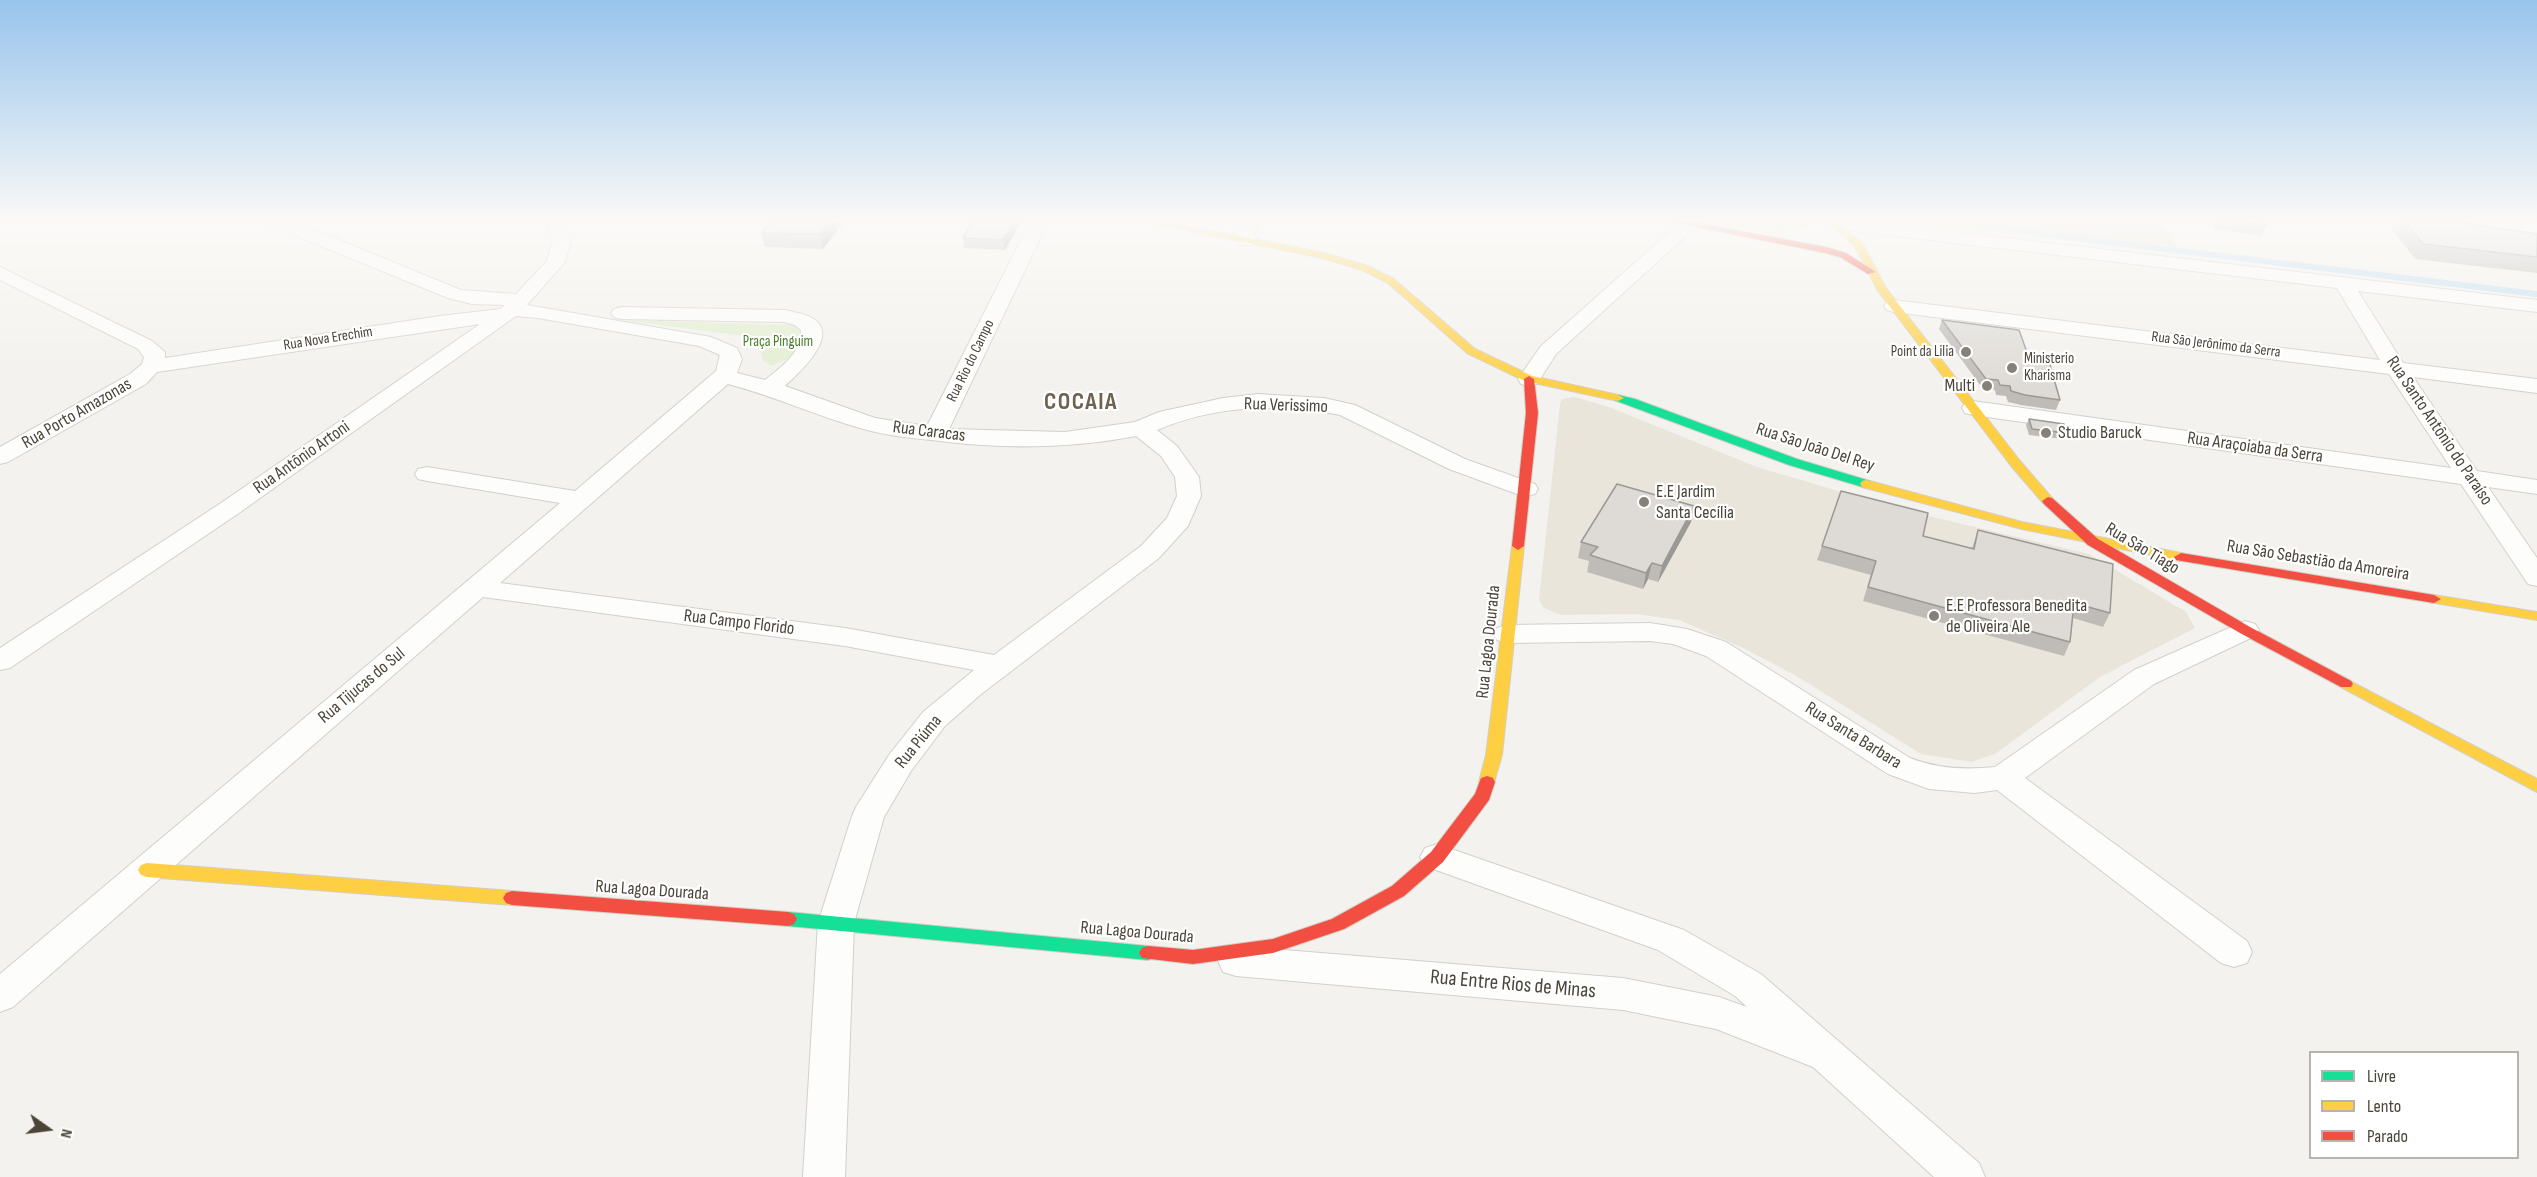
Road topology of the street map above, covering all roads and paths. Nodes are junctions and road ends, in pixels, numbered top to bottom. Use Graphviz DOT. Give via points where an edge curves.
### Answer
graph roads {
  1 [pos="8,277"];
  2 [pos="412,277"];
  3 [pos="544,277"];
  4 [pos="1012,277"];
  5 [pos="1383,277"];
  6 [pos="1626,277"];
  7 [pos="1874,277"];
  8 [pos="2288,277"];
  9 [pos="2343,283"];
  10 [pos="454,294"];
  11 [pos="1894,306"];
  12 [pos="2537,306"];
  13 [pos="519,309"];
  14 [pos="440,322"];
  15 [pos="151,367"];
  16 [pos="2395,367"];
  17 [pos="724,376"];
  18 [pos="1529,379"];
  19 [pos="2537,386"];
  20 [pos="769,388"];
  21 [pos="1972,408"];
  22 [pos="1141,428"];
  23 [pos="935,434"];
  24 [pos="0,457"];
  25 [pos="427,474"];
  26 [pos="2470,478"];
  27 [pos="2537,487"];
  28 [pos="1526,489"];
  29 [pos="580,499"];
  30 [pos="2093,542"];
  31 [pos="2537,578"];
  32 [pos="476,588"];
  33 [pos="2537,616"];
  34 [pos="2245,630"];
  35 [pos="1507,634"];
  36 [pos="0,660"];
  37 [pos="1001,666"];
  38 [pos="2003,778"];
  39 [pos="2537,786"];
  40 [pos="1437,857"];
  41 [pos="147,870"];
  42 [pos="836,923"];
  43 [pos="2235,952"];
  44 [pos="1193,957"];
  45 [pos="0,996"];
  46 [pos="1824,1054"];
  47 [pos="824,1177"];
  48 [pos="1964,1177"];
  1 -- 15 [label="street" via="146,345 154,352"];
  2 -- 10 [label="street"];
  3 -- 13 [label="street, Rua Antônio Artoni"];
  4 -- 23 [label="street, Rua Rio do Campo"];
  5 -- 18 [label="street" via="1405,291 1471,351"];
  6 -- 18 [label="street" via="1548,350"];
  7 -- 11 [label="street, Rua São Tiago"];
  8 -- 9 [label="street"];
  9 -- 12 [label="street"];
  9 -- 16 [label="street, Rua Santo Antônio do Paraíso"];
  10 -- 13 [label="street"];
  10 -- 14 [label="street" via="458,309"];
  11 -- 16 [label="street, Rua São Jerônimo da Serra"];
  11 -- 21 [label="street, Rua São Tiago"];
  13 -- 14 [label="street, Rua Nova Erechim"];
  13 -- 17 [label="street, Rua Nova Erechim" via="720,346 730,352 732,359"];
  13 -- 20 [label="street" via="785,316 803,321 813,334 809,348"];
  13 -- 36 [label="street, Rua Antônio Artoni"];
  14 -- 15 [label="street, Rua Nova Erechim"];
  15 -- 24 [label="street, Rua Porto Amazonas" via="114,394"];
  16 -- 19 [label="street, Rua São Jerônimo da Serra"];
  16 -- 26 [label="street, Rua Santo Antônio do Paraíso"];
  17 -- 20 [label="street, Rua Caracas"];
  17 -- 29 [label="street, Rua Tijucas do Sul"];
  18 -- 28 [label="street, Rua Lagoa Dourada" via="1532,413"];
  18 -- 30 [label="street, Rua São João Del Rey" via="1631,401 1793,462 1934,504"];
  20 -- 23 [label="street, Rua Caracas" via="870,424"];
  21 -- 26 [label="street, Rua Araçoiaba da Serra"];
  21 -- 30 [label="street, Rua São Tiago" via="2046,499"];
  22 -- 23 [label="street, Rua Caracas" via="1065,439"];
  22 -- 28 [label="street, Rua Verissimo" via="1167,417 1223,405 1258,401 1324,405 1347,410 1458,465"];
  22 -- 37 [label="street, Rua Piúma" via="1169,451 1187,477 1189,496 1179,521 1150,552"];
  25 -- 29 [label="street"];
  26 -- 27 [label="street, Rua Araçoiaba da Serra"];
  26 -- 31 [label="street, Rua Santo Antônio do Paraíso"];
  28 -- 35 [label="street, Rua Lagoa Dourada"];
  29 -- 32 [label="street, Rua Tijucas do Sul"];
  30 -- 33 [label="street, Rua São Sebastião da Amoreira"];
  30 -- 34 [label="street, Rua São Tiago"];
  32 -- 37 [label="street, Rua Campo Florido" via="845,637"];
  32 -- 41 [label="street, Rua Tijucas do Sul"];
  34 -- 38 [label="street" via="2144,677"];
  34 -- 39 [label="street, Rua São Tiago"];
  35 -- 38 [label="street, Rua Santa Barbara" via="1677,636 1716,649 1899,766 1929,778"];
  35 -- 40 [label="street, Rua Lagoa Dourada" via="1494,755 1483,796"];
  37 -- 42 [label="street, Rua Piúma" via="934,719 900,762 868,816"];
  38 -- 43 [label="street"];
  40 -- 44 [label="street, Rua Lagoa Dourada" via="1398,891 1338,924 1273,946"];
  40 -- 46 [label="street, Rua Entre Rios de Minas" via="1671,940 1748,985"];
  41 -- 42 [label="street, Rua Lagoa Dourada"];
  41 -- 45 [label="street, Rua Tijucas do Sul"];
  42 -- 44 [label="street, Rua Lagoa Dourada"];
  42 -- 47 [label="street, Rua Piúma"];
  44 -- 46 [label="street, Rua Entre Rios de Minas" via="1623,994 1719,1013"];
  46 -- 48 [label="street, Rua Entre Rios de Minas"];
}
